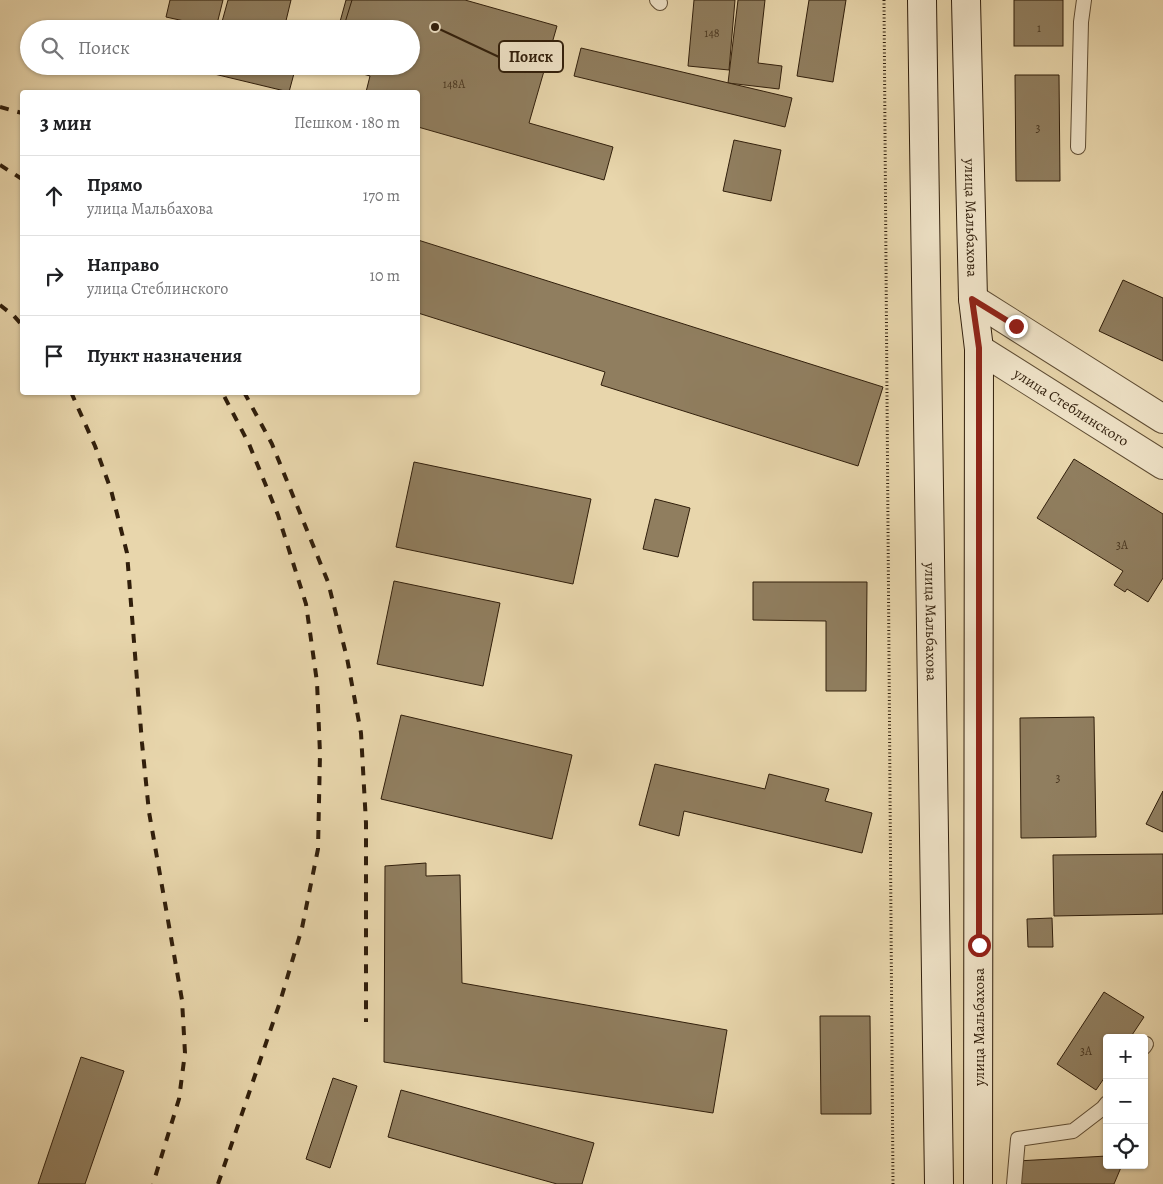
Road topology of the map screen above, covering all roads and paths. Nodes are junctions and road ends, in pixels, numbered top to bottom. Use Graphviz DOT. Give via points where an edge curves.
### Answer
graph roads {
  1 [pos="884,0"];
  2 [pos="922,0"];
  3 [pos="966,0"];
  4 [pos="1084,0"];
  5 [pos="1078,147"];
  6 [pos="972,299"];
  7 [pos="979,348"];
  8 [pos="1163,419"];
  9 [pos="1163,465"];
  10 [pos="1103,1108"];
  11 [pos="893,1184"];
  12 [pos="939,1184"];
  13 [pos="978,1184"];
  14 [pos="1014,1184"];
  1 -- 11 [label="path"];
  2 -- 12 [label="main road, улица Мальбахова"];
  3 -- 6 [label="main road, улица Мальбахова"];
  4 -- 5 [label="lane"];
  6 -- 7 [label="main road, улица Мальбахова"];
  6 -- 8 [label="main road"];
  7 -- 9 [label="main road, улица Стеблинского"];
  7 -- 13 [label="main road, улица Мальбахова"];
  10 -- 14 [label="lane" via="1073,1131 1018,1139"];
}
